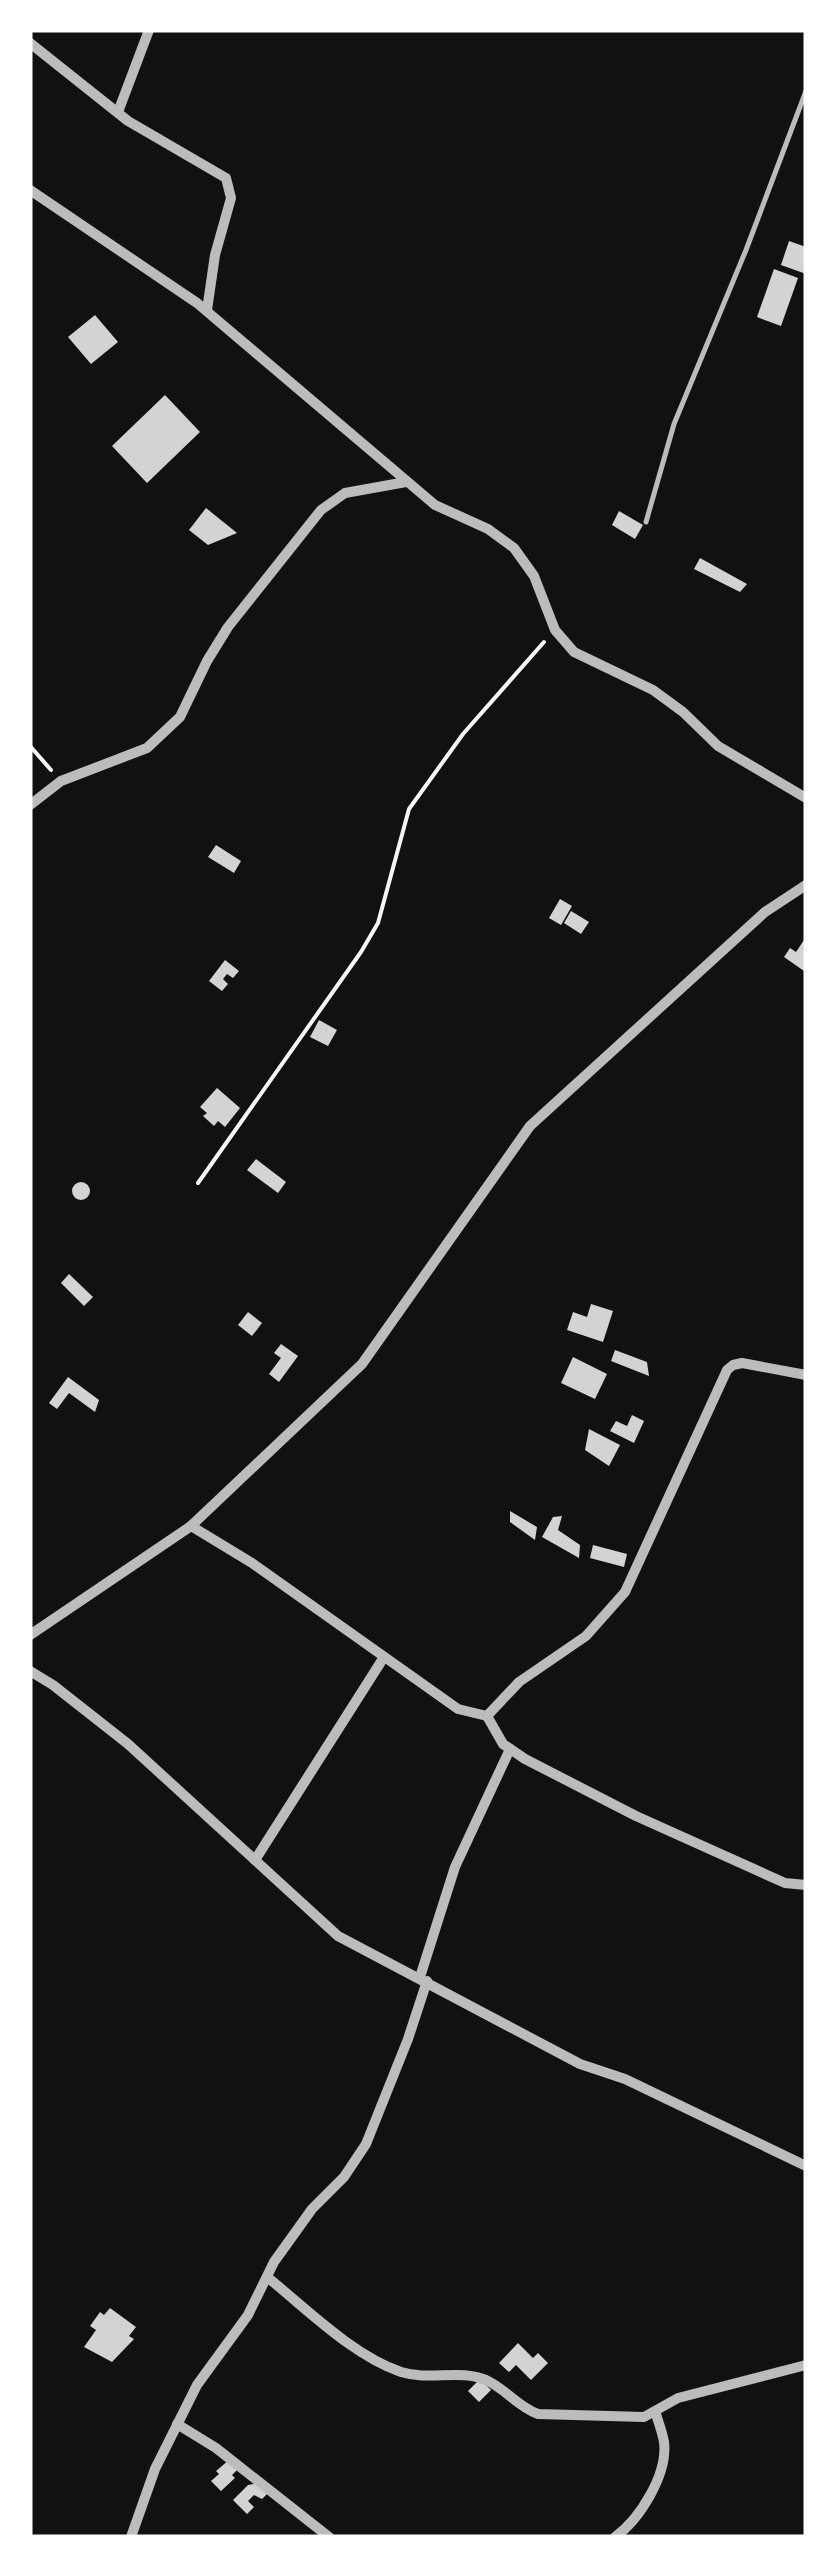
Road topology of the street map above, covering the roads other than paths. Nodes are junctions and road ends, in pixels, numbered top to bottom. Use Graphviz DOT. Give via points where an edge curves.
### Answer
graph roads {
  1 [pos="148,30"];
  2 [pos="30,42"];
  3 [pos="806,91"];
  4 [pos="118,112"];
  5 [pos="30,190"];
  6 [pos="206,310"];
  7 [pos="406,482"];
  8 [pos="646,522"];
  9 [pos="806,798"];
  10 [pos="30,805"];
  11 [pos="806,885"];
  12 [pos="806,1376"];
  13 [pos="191,1526"];
  14 [pos="30,1635"];
  15 [pos="384,1657"];
  16 [pos="30,1671"];
  17 [pos="488,1716"];
  18 [pos="510,1749"];
  19 [pos="255,1860"];
  20 [pos="806,1885"];
  21 [pos="424,1979"];
  22 [pos="806,2166"];
  23 [pos="267,2277"];
  24 [pos="806,2365"];
  25 [pos="655,2411"];
  26 [pos="177,2424"];
  27 [pos="130,2537"];
  28 [pos="329,2537"];
  29 [pos="614,2537"];
  1 -- 4 [label="street"];
  2 -- 4 [label="street"];
  3 -- 8 [label="lane" via="674,424"];
  4 -- 6 [label="street" via="229,184"];
  5 -- 6 [label="street"];
  6 -- 7 [label="street"];
  7 -- 9 [label="street" via="514,548 534,576 555,630 574,652 653,690 718,746"];
  7 -- 10 [label="street" via="345,494 320,510 228,627 180,717 147,748 61,781"];
  11 -- 13 [label="street" via="765,912 530,1126 362,1364"];
  12 -- 17 [label="street" via="742,1364 727,1370 625,1592 586,1636 520,1682"];
  13 -- 14 [label="street"];
  13 -- 15 [label="street"];
  15 -- 17 [label="street" via="458,1709"];
  15 -- 19 [label="street"];
  16 -- 19 [label="street" via="128,1744"];
  17 -- 18 [label="street"];
  18 -- 20 [label="street" via="636,1816 785,1882"];
  18 -- 21 [label="street" via="456,1867"];
  19 -- 21 [label="street" via="338,1936"];
  21 -- 22 [label="street" via="580,2064"];
  21 -- 23 [label="street" via="366,2144"];
  23 -- 25 [label="street" via="365,2353 402,2372 483,2379 538,2414 644,2417"];
  23 -- 26 [label="street"];
  24 -- 25 [label="street" via="678,2398"];
  25 -- 29 [label="street" via="664,2444 658,2477"];
  26 -- 27 [label="street"];
  26 -- 28 [label="street"];
}
